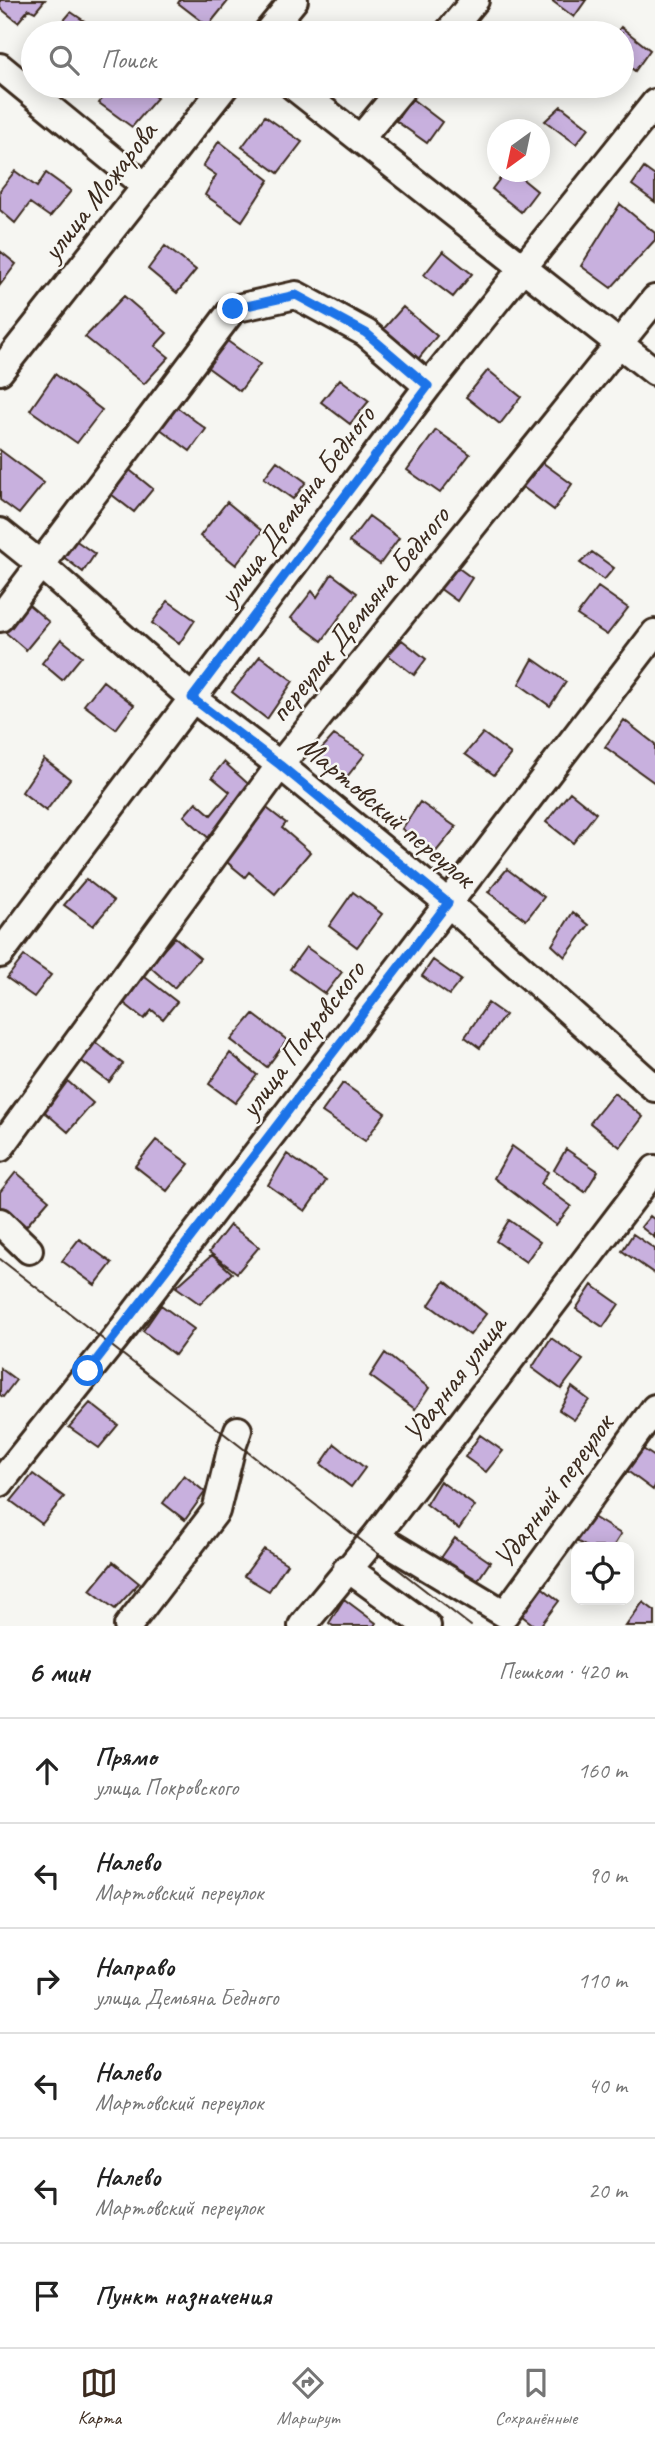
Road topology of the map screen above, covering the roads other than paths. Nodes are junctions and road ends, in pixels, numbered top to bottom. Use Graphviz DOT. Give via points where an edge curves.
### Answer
graph roads {
  1 [pos="294,0"];
  2 [pos="475,0"];
  3 [pos="277,21"];
  4 [pos="458,21"];
  5 [pos="0,67"];
  6 [pos="21,84"];
  7 [pos="38,98"];
  8 [pos="215,98"];
  9 [pos="308,98"];
  10 [pos="394,98"];
  11 [pos="655,103"];
  12 [pos="360,139"];
  13 [pos="145,186"];
  14 [pos="522,267"];
  15 [pos="655,299"];
  16 [pos="620,344"];
  17 [pos="0,371"];
  18 [pos="655,372"];
  19 [pos="428,386"];
  20 [pos="0,532"];
  21 [pos="40,565"];
  22 [pos="0,618"];
  23 [pos="655,633"];
  24 [pos="192,698"];
  25 [pos="280,765"];
  26 [pos="448,903"];
  27 [pos="0,954"];
  28 [pos="655,1088"];
  29 [pos="0,1149"];
  30 [pos="655,1169"];
  31 [pos="0,1222"];
  32 [pos="29,1250"];
  33 [pos="655,1408"];
  34 [pos="238,1430"];
  35 [pos="0,1483"];
  36 [pos="376,1536"];
  37 [pos="347,1568"];
  38 [pos="128,1626"];
  39 [pos="302,1626"];
  40 [pos="427,1626"];
  1 -- 3 [label="street"];
  2 -- 4 [label="street"];
  5 -- 6 [label="street"];
  7 -- 13 [label="street"];
  8 -- 13 [label="street, улица Можарова"];
  9 -- 12 [label="street"];
  10 -- 12 [label="street"];
  11 -- 14 [label="street, улица Демьяна Бедного"];
  12 -- 14 [label="street"];
  13 -- 17 [label="street, улица Можарова"];
  14 -- 16 [label="street"];
  14 -- 19 [label="street, улица Демьяна Бедного"];
  15 -- 16 [label="street, переулок Демьяна Бедного"];
  16 -- 18 [label="street"];
  16 -- 25 [label="street, переулок Демьяна Бедного"];
  19 -- 21 [label="street" via="366,333 296,295 233,309"];
  19 -- 24 [label="street, улица Демьяна Бедного"];
  20 -- 21 [label="street, Мартовский переулок"];
  21 -- 22 [label="street"];
  21 -- 24 [label="street, Мартовский переулок"];
  23 -- 26 [label="street, улица Покровского"];
  24 -- 25 [label="street, Мартовский переулок"];
  24 -- 27 [label="street, улица Демьяна Бедного"];
  25 -- 26 [label="street, Мартовский переулок"];
  25 -- 29 [label="street, переулок Демьяна Бедного"];
  26 -- 28 [label="street, Мартовский переулок"];
  26 -- 35 [label="street, улица Покровского"];
  30 -- 36 [label="street, Ударная улица"];
  31 -- 32 [label="street"];
  33 -- 36 [label="street, Ударный переулок" via="505,1614"];
  34 -- 38 [label="street" via="216,1511"];
  36 -- 37 [label="street, Ударная улица"];
  37 -- 39 [label="street, Ударная улица"];
  37 -- 40 [label="street"];
}
